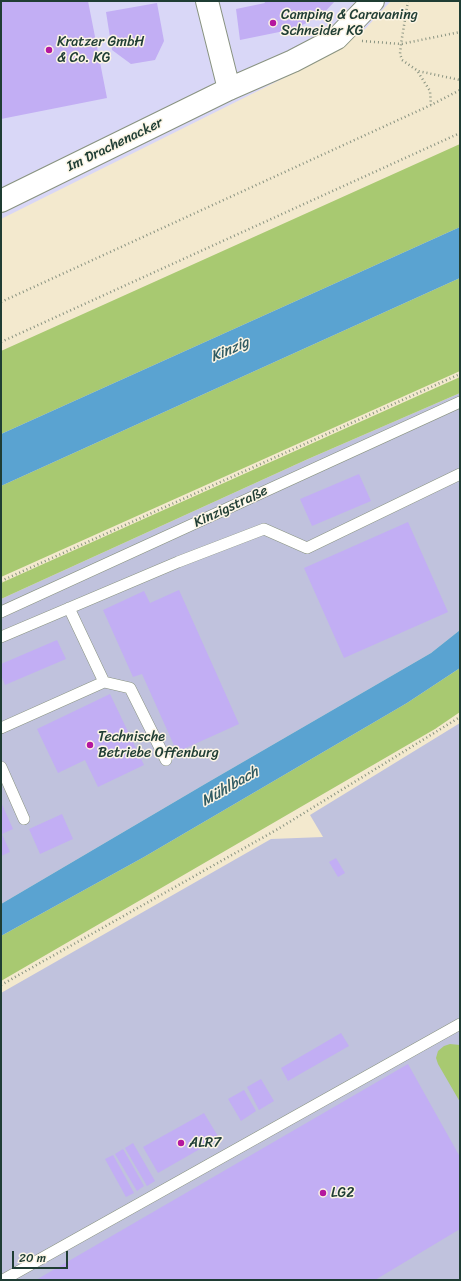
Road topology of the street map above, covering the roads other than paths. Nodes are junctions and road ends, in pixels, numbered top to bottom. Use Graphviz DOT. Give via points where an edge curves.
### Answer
graph roads {
  1 [pos="207,1"];
  2 [pos="373,1"];
  3 [pos="229,89"];
  4 [pos="1,201"];
  5 [pos="460,402"];
  6 [pos="460,474"];
  7 [pos="69,608"];
  8 [pos="1,612"];
  9 [pos="1,637"];
  10 [pos="104,682"];
  11 [pos="1,728"];
  12 [pos="166,760"];
  13 [pos="1,767"];
  14 [pos="24,819"];
  15 [pos="460,1024"];
  16 [pos="3,1280"];
  1 -- 3 [label="street"];
  2 -- 3 [label="street, Im Drachenacker" via="337,38 293,61"];
  3 -- 4 [label="street, Im Drachenacker"];
  5 -- 8 [label="lane, Kinzigstraße"];
  6 -- 7 [label="lane" via="307,548 264,529"];
  7 -- 9 [label="lane"];
  7 -- 10 [label="lane"];
  10 -- 11 [label="lane"];
  10 -- 12 [label="lane" via="130,688"];
  13 -- 14 [label="lane"];
  15 -- 16 [label="lane"];
}
